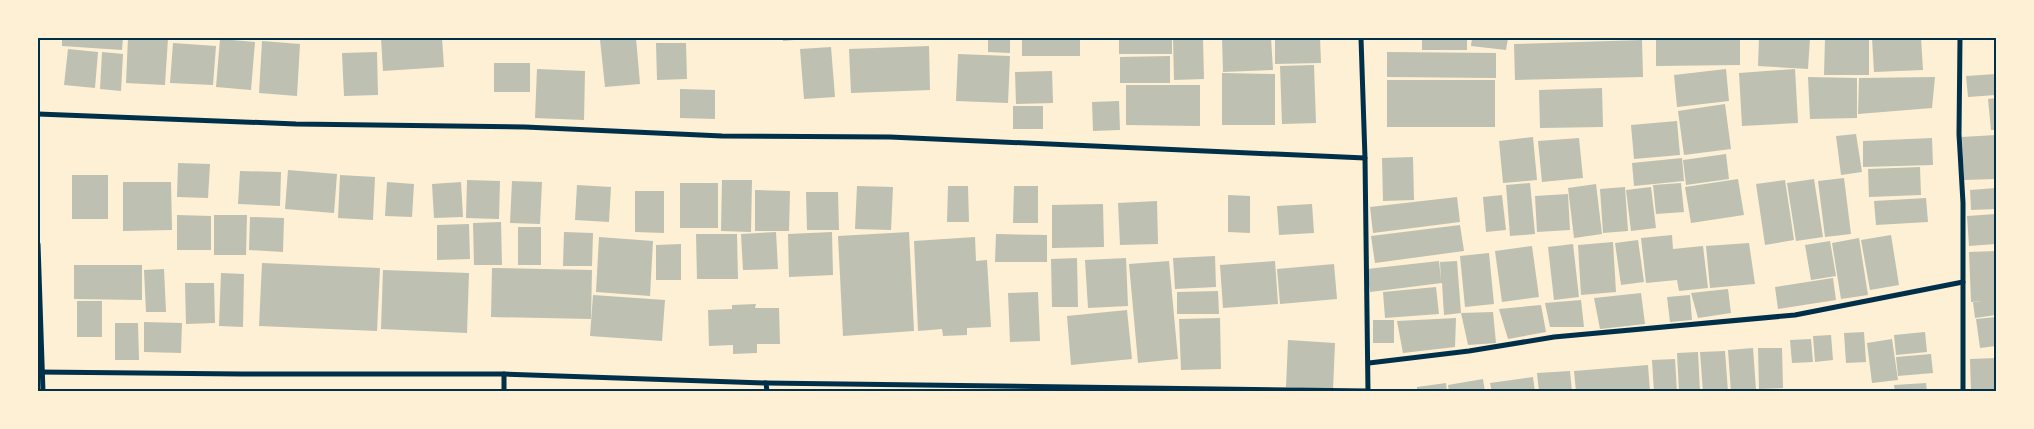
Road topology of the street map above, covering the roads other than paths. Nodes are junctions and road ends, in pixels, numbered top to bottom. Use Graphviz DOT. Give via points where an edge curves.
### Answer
graph roads {
  1 [pos="1361,38"];
  2 [pos="1960,38"];
  3 [pos="38,114"];
  4 [pos="1365,158"];
  5 [pos="38,244"];
  6 [pos="1963,282"];
  7 [pos="1369,363"];
  8 [pos="40,372"];
  9 [pos="504,374"];
  10 [pos="766,383"];
  11 [pos="1368,391"];
  12 [pos="43,392"];
  13 [pos="504,392"];
  14 [pos="766,392"];
  15 [pos="1963,392"];
  1 -- 4 [label="street"];
  2 -- 6 [label="street"];
  3 -- 4 [label="street" via="296,124 525,127 722,136 890,137"];
  4 -- 7 [label="street"];
  5 -- 8 [label="street"];
  6 -- 7 [label="street" via="1795,315 1554,337"];
  6 -- 15 [label="street"];
  7 -- 11 [label="street"];
  8 -- 9 [label="street"];
  8 -- 12 [label="street"];
  9 -- 10 [label="street"];
  9 -- 13 [label="street"];
  10 -- 11 [label="street"];
  10 -- 14 [label="street"];
}
